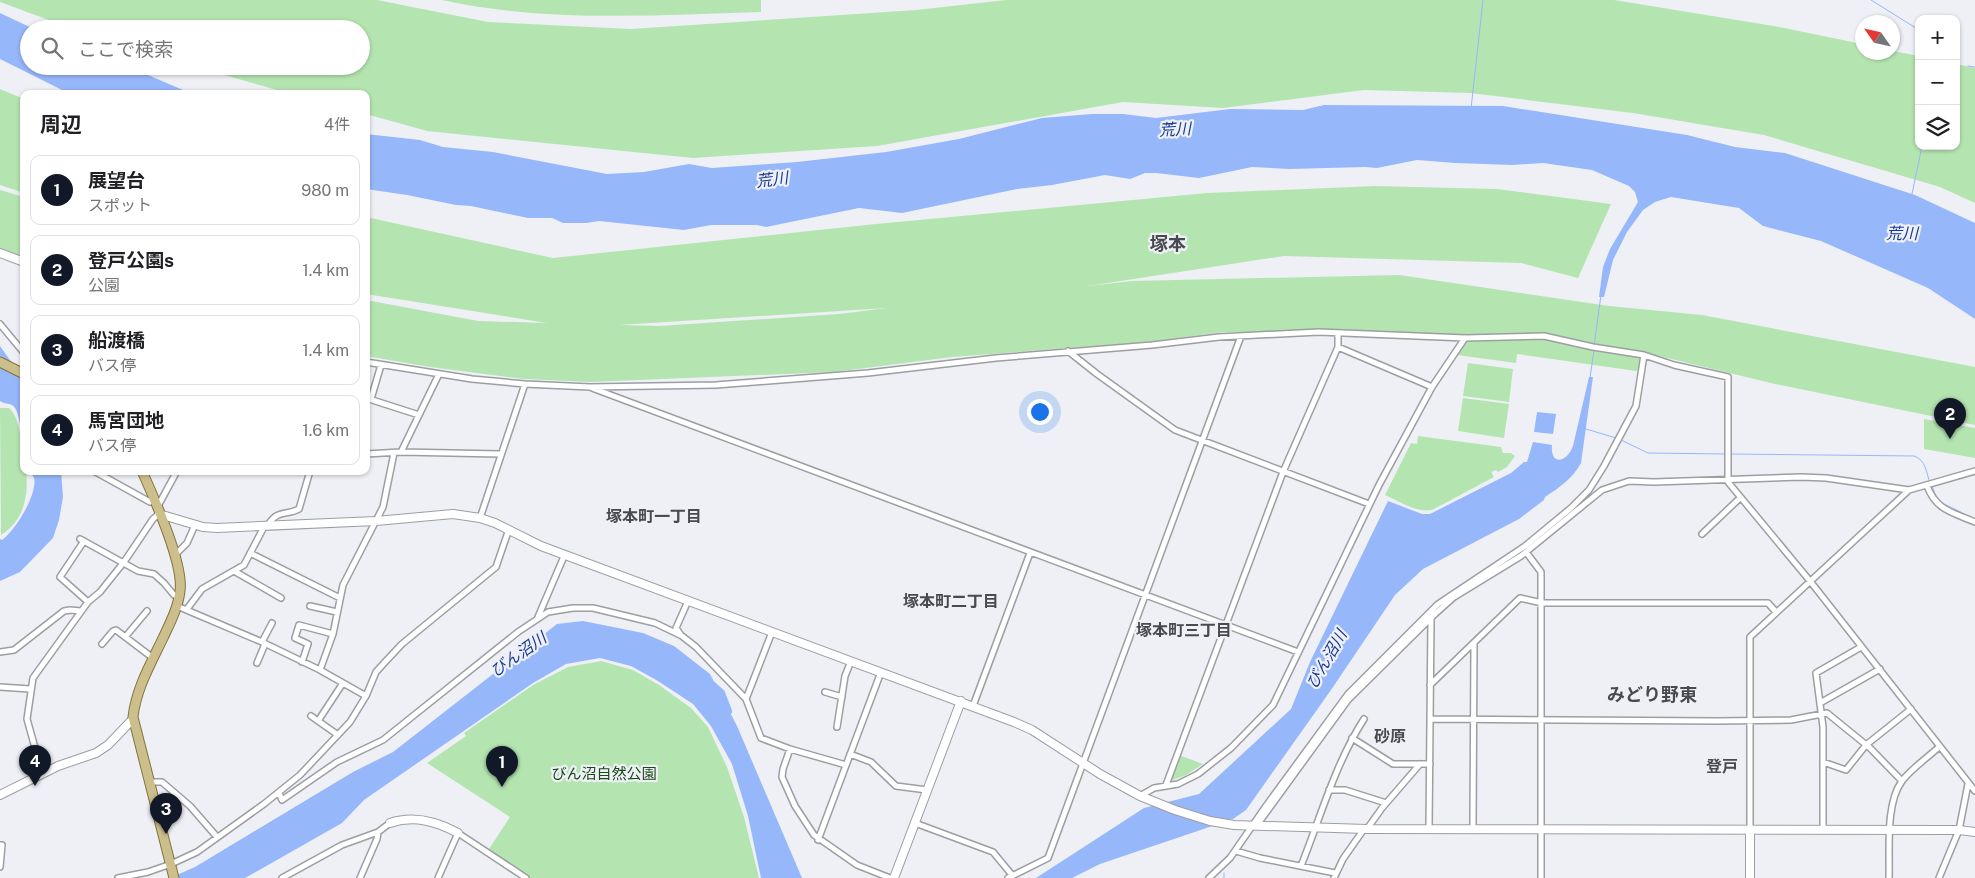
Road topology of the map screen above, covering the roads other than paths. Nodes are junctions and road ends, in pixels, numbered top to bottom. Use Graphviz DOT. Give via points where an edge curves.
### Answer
graph roads {
  1 [pos="0,253"];
  2 [pos="20,260"];
  3 [pos="0,324"];
  4 [pos="1338,333"];
  5 [pos="1242,336"];
  6 [pos="1466,338"];
  7 [pos="1338,347"];
  8 [pos="20,348"];
  9 [pos="1068,351"];
  10 [pos="1644,355"];
  11 [pos="0,362"];
  12 [pos="370,363"];
  13 [pos="381,365"];
  14 [pos="20,372"];
  15 [pos="439,374"];
  16 [pos="525,384"];
  17 [pos="590,387"];
  18 [pos="1432,387"];
  19 [pos="370,394"];
  20 [pos="370,400"];
  21 [pos="419,415"];
  22 [pos="1202,442"];
  23 [pos="401,452"];
  24 [pos="394,453"];
  25 [pos="370,454"];
  26 [pos="500,454"];
  27 [pos="1975,470"];
  28 [pos="1282,472"];
  29 [pos="101,475"];
  30 [pos="144,475"];
  31 [pos="175,475"];
  32 [pos="309,475"];
  33 [pos="1727,478"];
  34 [pos="1927,486"];
  35 [pos="1909,490"];
  36 [pos="1740,498"];
  37 [pos="1369,504"];
  38 [pos="157,507"];
  39 [pos="480,518"];
  40 [pos="376,521"];
  41 [pos="1975,522"];
  42 [pos="196,525"];
  43 [pos="266,525"];
  44 [pos="509,529"];
  45 [pos="1702,534"];
  46 [pos="1526,552"];
  47 [pos="1030,553"];
  48 [pos="250,554"];
  49 [pos="564,554"];
  50 [pos="175,556"];
  51 [pos="124,562"];
  52 [pos="234,571"];
  53 [pos="1810,580"];
  54 [pos="1146,595"];
  55 [pos="179,597"];
  56 [pos="281,598"];
  57 [pos="340,598"];
  58 [pos="688,601"];
  59 [pos="88,602"];
  60 [pos="1542,603"];
  61 [pos="177,606"];
  62 [pos="310,606"];
  63 [pos="187,610"];
  64 [pos="81,611"];
  65 [pos="147,611"];
  66 [pos="337,612"];
  67 [pos="1776,612"];
  68 [pos="538,618"];
  69 [pos="1431,618"];
  70 [pos="272,622"];
  71 [pos="1226,625"];
  72 [pos="772,632"];
  73 [pos="334,634"];
  74 [pos="126,636"];
  75 [pos="682,636"];
  76 [pos="264,643"];
  77 [pos="1474,643"];
  78 [pos="102,644"];
  79 [pos="1861,646"];
  80 [pos="0,652"];
  81 [pos="1298,652"];
  82 [pos="153,658"];
  83 [pos="851,661"];
  84 [pos="302,662"];
  85 [pos="257,663"];
  86 [pos="1880,669"];
  87 [pos="320,670"];
  88 [pos="881,672"];
  89 [pos="343,683"];
  90 [pos="1430,685"];
  91 [pos="0,687"];
  92 [pos="30,689"];
  93 [pos="825,692"];
  94 [pos="366,696"];
  95 [pos="842,697"];
  96 [pos="746,699"];
  97 [pos="960,701"];
  98 [pos="1820,703"];
  99 [pos="973,706"];
  100 [pos="1911,709"];
  101 [pos="1821,714"];
  102 [pos="311,716"];
  103 [pos="1364,719"];
  104 [pos="1430,719"];
  105 [pos="1540,719"];
  106 [pos="133,720"];
  107 [pos="1473,720"];
  108 [pos="1749,720"];
  109 [pos="318,721"];
  110 [pos="837,727"];
  111 [pos="338,735"];
  112 [pos="1352,738"];
  113 [pos="1866,745"];
  114 [pos="1939,747"];
  115 [pos="790,749"];
  116 [pos="850,754"];
  117 [pos="1823,762"];
  118 [pos="1083,764"];
  119 [pos="1420,764"];
  120 [pos="1430,764"];
  121 [pos="846,766"];
  122 [pos="42,773"];
  123 [pos="1902,781"];
  124 [pos="150,782"];
  125 [pos="1968,784"];
  126 [pos="1166,785"];
  127 [pos="927,790"];
  128 [pos="1330,790"];
  129 [pos="1975,790"];
  130 [pos="279,793"];
  131 [pos="0,795"];
  132 [pos="1144,798"];
  133 [pos="1386,803"];
  134 [pos="390,823"];
  135 [pos="915,823"];
  136 [pos="1255,825"];
  137 [pos="1316,827"];
  138 [pos="1366,829"];
  139 [pos="1429,829"];
  140 [pos="1472,829"];
  141 [pos="1541,829"];
  142 [pos="1750,829"];
  143 [pos="1823,830"];
  144 [pos="1890,830"];
  145 [pos="1959,830"];
  146 [pos="378,832"];
  147 [pos="458,832"];
  148 [pos="1975,832"];
  149 [pos="218,837"];
  150 [pos="818,840"];
  151 [pos="0,845"];
  152 [pos="1236,851"];
  153 [pos="171,866"];
  154 [pos="1301,866"];
  155 [pos="0,868"];
  156 [pos="1335,876"];
  157 [pos="1010,877"];
  158 [pos="118,878"];
  159 [pos="174,878"];
  160 [pos="282,878"];
  161 [pos="360,878"];
  162 [pos="438,878"];
  163 [pos="526,878"];
  164 [pos="890,878"];
  165 [pos="894,878"];
  166 [pos="1209,878"];
  167 [pos="1540,878"];
  168 [pos="1750,878"];
  169 [pos="1889,878"];
  170 [pos="1939,878"];
  1 -- 2 [label="street"];
  3 -- 8 [label="street"];
  4 -- 5 [label="street"];
  4 -- 6 [label="street"];
  4 -- 7 [label="street"];
  5 -- 9 [label="street"];
  5 -- 22 [label="street"];
  6 -- 10 [label="street" via="1544,336"];
  6 -- 18 [label="street"];
  7 -- 18 [label="street"];
  7 -- 28 [label="street"];
  9 -- 17 [label="street" via="763,382"];
  9 -- 22 [label="street" via="1175,430"];
  10 -- 33 [label="street" via="1728,377"];
  10 -- 136 [label="street" via="1636,406 1589,490 1525,546 1430,611 1344,698"];
  11 -- 14 [label="main road"];
  12 -- 13 [label="street"];
  13 -- 15 [label="street"];
  13 -- 19 [label="street"];
  15 -- 16 [label="street"];
  15 -- 21 [label="street"];
  16 -- 17 [label="street"];
  16 -- 26 [label="street"];
  17 -- 47 [label="street"];
  18 -- 37 [label="street"];
  20 -- 21 [label="street"];
  21 -- 23 [label="street"];
  22 -- 28 [label="street"];
  22 -- 54 [label="street"];
  23 -- 24 [label="street"];
  23 -- 26 [label="street"];
  24 -- 25 [label="street"];
  24 -- 40 [label="street" via="383,507"];
  26 -- 39 [label="street"];
  27 -- 34 [label="street"];
  28 -- 37 [label="street"];
  28 -- 71 [label="street"];
  29 -- 38 [label="street"];
  30 -- 38 [label="main road"];
  31 -- 38 [label="street"];
  32 -- 43 [label="street" via="299,509 280,513"];
  33 -- 35 [label="street" via="1826,478"];
  33 -- 36 [label="street"];
  33 -- 46 [label="street" via="1632,481 1612,486 1592,496"];
  34 -- 35 [label="street"];
  34 -- 41 [label="street" via="1939,506"];
  35 -- 53 [label="street"];
  36 -- 45 [label="street"];
  36 -- 53 [label="street"];
  37 -- 81 [label="street"];
  38 -- 42 [label="street"];
  38 -- 50 [label="main road"];
  38 -- 51 [label="street" via="153,519"];
  39 -- 40 [label="street" via="453,514"];
  39 -- 44 [label="street"];
  40 -- 43 [label="street"];
  40 -- 57 [label="street" via="347,576"];
  42 -- 43 [label="street" via="216,528"];
  42 -- 50 [label="street" via="187,543"];
  43 -- 48 [label="street"];
  44 -- 49 [label="street"];
  44 -- 94 [label="street" via="496,567 391,655 376,672"];
  46 -- 60 [label="street" via="1541,572"];
  46 -- 69 [label="street" via="1454,597"];
  47 -- 54 [label="street"];
  47 -- 99 [label="street"];
  48 -- 52 [label="street" via="244,565"];
  48 -- 57 [label="street"];
  49 -- 58 [label="street"];
  49 -- 68 [label="street"];
  50 -- 55 [label="main road" via="180,576"];
  51 -- 55 [label="street" via="138,571 154,574"];
  51 -- 59 [label="street"];
  51 -- 59 [label="street" via="82,540 60,577"];
  52 -- 56 [label="street"];
  52 -- 63 [label="street" via="202,589"];
  53 -- 67 [label="street"];
  53 -- 79 [label="street"];
  54 -- 71 [label="street"];
  54 -- 118 [label="street"];
  55 -- 61 [label="main road"];
  57 -- 66 [label="street"];
  58 -- 72 [label="street"];
  58 -- 75 [label="street" via="676,628"];
  59 -- 64 [label="street"];
  60 -- 67 [label="street" via="1768,603"];
  60 -- 77 [label="street" via="1520,598"];
  60 -- 105 [label="street"];
  61 -- 63 [label="street"];
  61 -- 82 [label="main road"];
  62 -- 66 [label="street"];
  63 -- 76 [label="street"];
  64 -- 80 [label="street" via="64,611 14,650"];
  64 -- 92 [label="street" via="33,678"];
  65 -- 74 [label="street"];
  66 -- 73 [label="street"];
  67 -- 108 [label="street" via="1750,637"];
  68 -- 75 [label="street" via="548,612 593,608 655,623"];
  68 -- 130 [label="street" via="383,740 337,762 282,800"];
  69 -- 90 [label="street"];
  69 -- 136 [label="street" via="1348,700"];
  70 -- 76 [label="street"];
  71 -- 81 [label="street"];
  71 -- 126 [label="street"];
  72 -- 83 [label="street"];
  72 -- 96 [label="street"];
  73 -- 84 [label="street" via="299,625 295,638 308,644"];
  73 -- 87 [label="street"];
  74 -- 78 [label="street" via="114,630"];
  74 -- 82 [label="street"];
  75 -- 96 [label="street" via="696,646"];
  76 -- 84 [label="street"];
  76 -- 85 [label="street"];
  77 -- 90 [label="street"];
  77 -- 107 [label="street"];
  79 -- 86 [label="street"];
  79 -- 98 [label="street" via="1816,673"];
  81 -- 126 [label="street" via="1273,705 1249,730 1198,774 1178,784"];
  82 -- 106 [label="main road" via="138,692"];
  83 -- 88 [label="street"];
  83 -- 95 [label="street"];
  84 -- 87 [label="street"];
  86 -- 98 [label="street"];
  86 -- 100 [label="street"];
  87 -- 89 [label="street"];
  88 -- 97 [label="street"];
  88 -- 116 [label="street"];
  89 -- 94 [label="street"];
  89 -- 109 [label="street"];
  90 -- 104 [label="street"];
  91 -- 92 [label="street"];
  92 -- 122 [label="street" via="27,718"];
  93 -- 95 [label="street"];
  94 -- 111 [label="street"];
  95 -- 110 [label="street"];
  96 -- 115 [label="street" via="762,738"];
  97 -- 99 [label="street"];
  97 -- 127 [label="street"];
  98 -- 101 [label="street"];
  99 -- 118 [label="street" via="1026,727"];
  100 -- 113 [label="street"];
  100 -- 114 [label="street"];
  101 -- 108 [label="street" via="1791,720"];
  101 -- 113 [label="street" via="1829,714"];
  101 -- 117 [label="street"];
  102 -- 109 [label="street"];
  103 -- 112 [label="street"];
  104 -- 107 [label="street"];
  104 -- 120 [label="street"];
  105 -- 107 [label="street"];
  105 -- 108 [label="street"];
  105 -- 141 [label="street"];
  106 -- 122 [label="street" via="96,752"];
  106 -- 124 [label="main road"];
  107 -- 140 [label="street"];
  108 -- 142 [label="street"];
  109 -- 111 [label="street"];
  111 -- 130 [label="street"];
  112 -- 119 [label="street" via="1393,764"];
  112 -- 128 [label="street"];
  113 -- 117 [label="street" via="1846,770"];
  113 -- 123 [label="street"];
  114 -- 123 [label="street"];
  114 -- 125 [label="street"];
  115 -- 121 [label="street"];
  115 -- 150 [label="street" via="782,777 795,806"];
  116 -- 121 [label="street"];
  116 -- 127 [label="street" via="870,762 896,786"];
  117 -- 143 [label="street"];
  118 -- 132 [label="street"];
  118 -- 157 [label="street" via="1048,858"];
  119 -- 120 [label="street"];
  119 -- 133 [label="street"];
  120 -- 139 [label="street"];
  121 -- 150 [label="street"];
  122 -- 131 [label="street"];
  123 -- 144 [label="street" via="1892,804"];
  124 -- 149 [label="street" via="162,782"];
  124 -- 153 [label="main road"];
  125 -- 129 [label="street"];
  125 -- 145 [label="street"];
  126 -- 132 [label="street" via="1154,788"];
  127 -- 135 [label="street"];
  128 -- 133 [label="street" via="1345,790"];
  128 -- 137 [label="street"];
  130 -- 149 [label="street"];
  132 -- 136 [label="street" via="1203,819"];
  133 -- 138 [label="street"];
  134 -- 146 [label="street"];
  134 -- 147 [label="street" via="425,820"];
  135 -- 157 [label="street" via="993,852"];
  135 -- 165 [label="street"];
  136 -- 137 [label="street"];
  136 -- 152 [label="street"];
  137 -- 138 [label="street"];
  137 -- 154 [label="street"];
  138 -- 139 [label="street"];
  138 -- 156 [label="street"];
  139 -- 140 [label="street"];
  140 -- 141 [label="street"];
  141 -- 142 [label="street"];
  141 -- 167 [label="street"];
  142 -- 143 [label="street"];
  142 -- 168 [label="street"];
  143 -- 144 [label="street"];
  144 -- 145 [label="street"];
  144 -- 169 [label="street"];
  145 -- 148 [label="street"];
  145 -- 170 [label="street"];
  146 -- 160 [label="street" via="342,846"];
  146 -- 161 [label="street"];
  147 -- 162 [label="street"];
  147 -- 163 [label="street"];
  149 -- 153 [label="street"];
  150 -- 164 [label="street" via="857,865"];
  151 -- 155 [label="street"];
  152 -- 154 [label="street"];
  152 -- 166 [label="street"];
  153 -- 158 [label="street"];
  153 -- 159 [label="main road"];
  154 -- 156 [label="street"];
}
